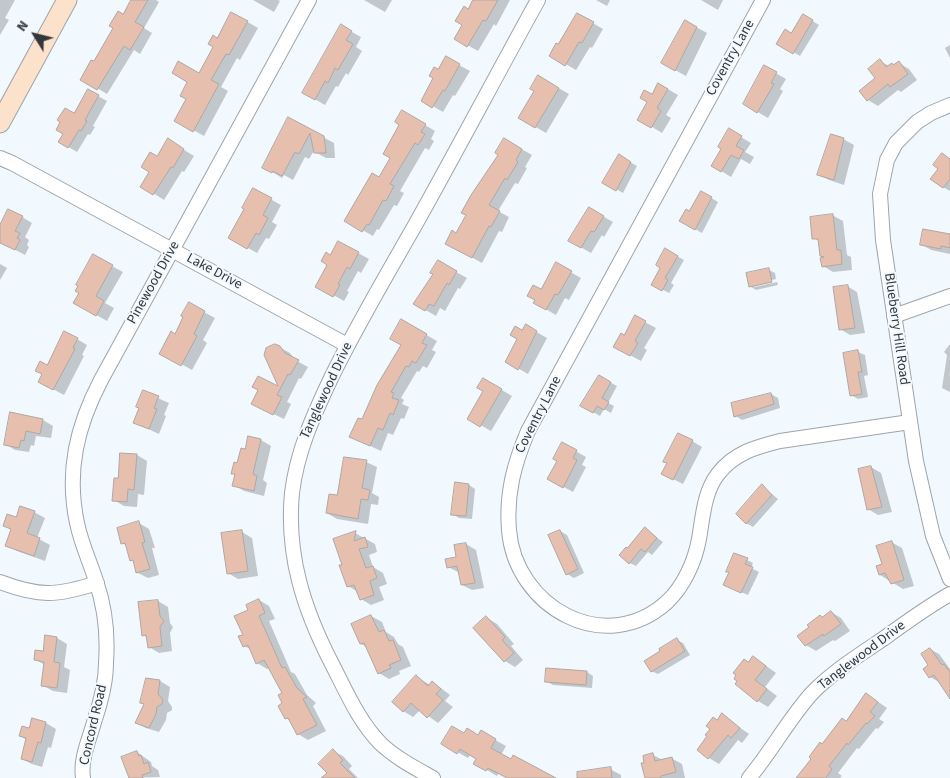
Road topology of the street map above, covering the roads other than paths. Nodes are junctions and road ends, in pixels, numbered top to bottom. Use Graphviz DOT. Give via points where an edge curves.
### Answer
graph roads {
  1 [pos="67,0"];
  2 [pos="309,0"];
  3 [pos="538,0"];
  4 [pos="763,0"];
  5 [pos="950,105"];
  6 [pos="0,123"];
  7 [pos="0,158"];
  8 [pos="172,250"];
  9 [pos="950,296"];
  10 [pos="894,316"];
  11 [pos="347,345"];
  12 [pos="910,422"];
  13 [pos="950,579"];
  14 [pos="0,582"];
  15 [pos="97,583"];
  16 [pos="950,594"];
  17 [pos="83,778"];
  18 [pos="433,778"];
  19 [pos="749,778"];
  1 -- 6 [label="main road"];
  2 -- 8 [label="street, Pinewood Drive"];
  3 -- 11 [label="street, Tanglewood Drive"];
  4 -- 12 [label="street, Coventry Lane" via="528,431 517,457 509,495 512,551 532,589 556,611 600,625 639,619 668,601 686,578 697,551 711,485 735,457 780,441"];
  5 -- 10 [label="street, Blueberry Hill Road" via="911,127 893,148 884,172 880,213"];
  7 -- 8 [label="street, Lake Drive"];
  8 -- 11 [label="street, Lake Drive"];
  8 -- 15 [label="street, Pinewood Drive" via="90,402 79,432 73,479 76,521"];
  9 -- 10 [label="street"];
  10 -- 12 [label="street, Blueberry Hill Road"];
  11 -- 18 [label="street, Tanglewood Drive" via="313,415 298,461 291,517 296,571 316,632 368,728 383,746"];
  12 -- 13 [label="street, Blueberry Hill Road" via="926,510"];
  14 -- 15 [label="street" via="32,593 49,594"];
  15 -- 17 [label="street, Concord Road" via="105,616 106,665 104,690 83,762"];
  16 -- 19 [label="street, Tanglewood Drive" via="849,663 814,692"];
}
